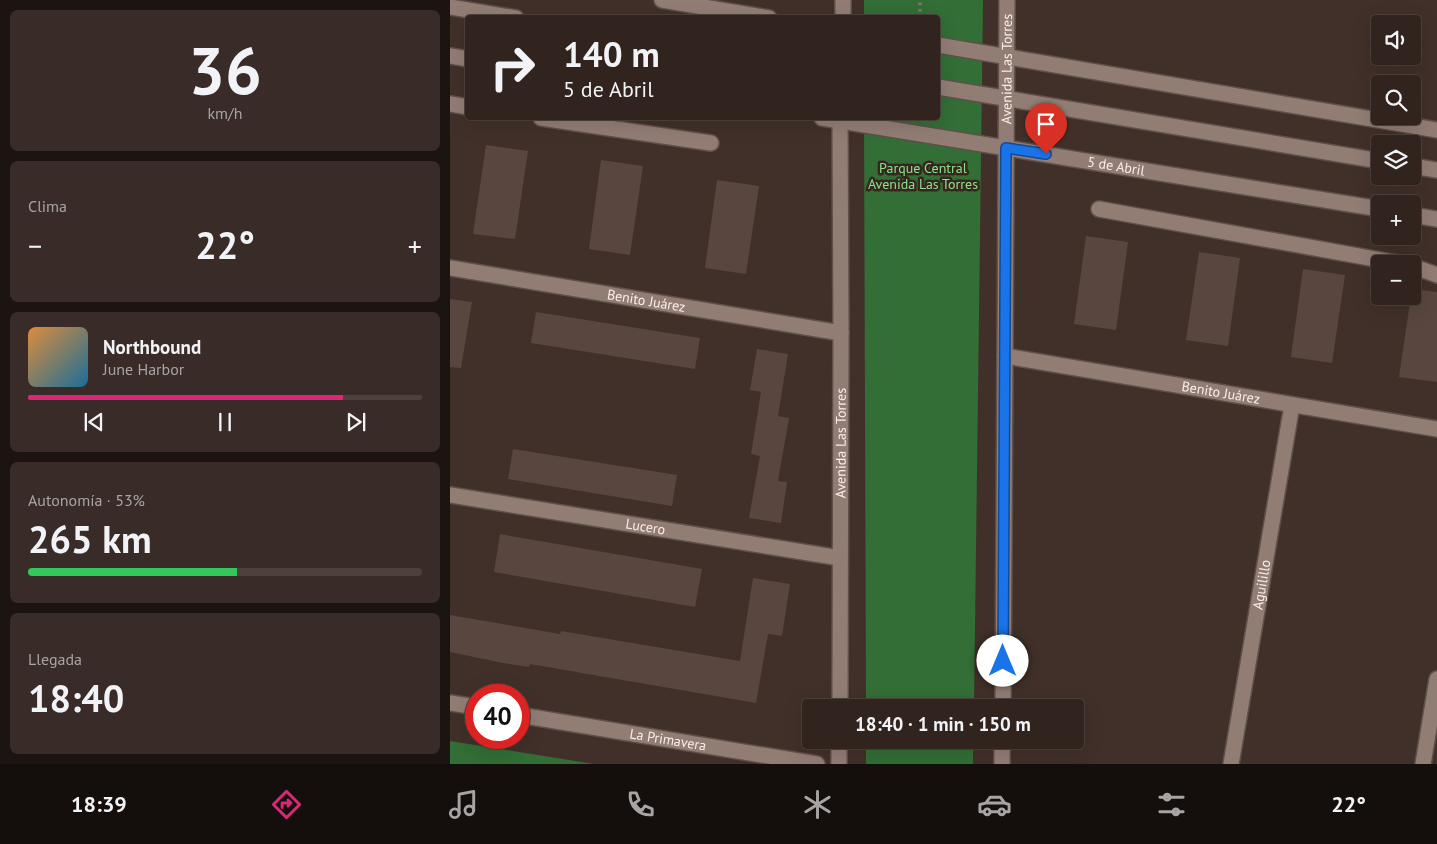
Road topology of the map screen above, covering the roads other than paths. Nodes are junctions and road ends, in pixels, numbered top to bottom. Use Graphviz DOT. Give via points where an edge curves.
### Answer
graph roads {
  1 [pos="662,0"];
  2 [pos="843,0"];
  3 [pos="1007,0"];
  4 [pos="450,6"];
  5 [pos="500,15"];
  6 [pos="751,15"];
  7 [pos="843,15"];
  8 [pos="940,45"];
  9 [pos="450,56"];
  10 [pos="1007,57"];
  11 [pos="465,58"];
  12 [pos="940,87"];
  13 [pos="1007,98"];
  14 [pos="450,104"];
  15 [pos="465,106"];
  16 [pos="555,120"];
  17 [pos="840,120"];
  18 [pos="846,120"];
  19 [pos="1437,130"];
  20 [pos="711,143"];
  21 [pos="1006,148"];
  22 [pos="1371,159"];
  23 [pos="1421,167"];
  24 [pos="1437,170"];
  25 [pos="1371,208"];
  26 [pos="1099,209"];
  27 [pos="1421,216"];
  28 [pos="1437,219"];
  29 [pos="1371,258"];
  30 [pos="450,268"];
  31 [pos="1421,269"];
  32 [pos="1437,275"];
  33 [pos="841,333"];
  34 [pos="1005,356"];
  35 [pos="1292,404"];
  36 [pos="1437,429"];
  37 [pos="450,495"];
  38 [pos="840,558"];
  39 [pos="1437,679"];
  40 [pos="840,699"];
  41 [pos="1003,699"];
  42 [pos="450,703"];
  43 [pos="465,706"];
  44 [pos="530,716"];
  45 [pos="840,749"];
  46 [pos="1002,749"];
  47 [pos="817,764"];
  48 [pos="839,764"];
  49 [pos="1002,764"];
  50 [pos="1231,764"];
  51 [pos="1423,764"];
  1 -- 6 [label="street"];
  2 -- 7 [label="street"];
  3 -- 10 [label="street, Avenida Las Torres"];
  4 -- 5 [label="street"];
  8 -- 10 [label="street"];
  9 -- 11 [label="street"];
  10 -- 13 [label="street, Avenida Las Torres"];
  10 -- 19 [label="street"];
  12 -- 13 [label="street"];
  13 -- 21 [label="street, Avenida Las Torres"];
  13 -- 22 [label="street"];
  14 -- 15 [label="street"];
  16 -- 20 [label="street"];
  17 -- 33 [label="street, Avenida Las Torres"];
  18 -- 21 [label="street, 5 de Abril"];
  21 -- 25 [label="street, 5 de Abril"];
  21 -- 34 [label="street, Avenida Las Torres"];
  23 -- 24 [label="street"];
  26 -- 29 [label="street"];
  27 -- 28 [label="street"];
  30 -- 33 [label="street, Benito Juárez"];
  31 -- 32 [label="street"];
  33 -- 38 [label="street, Avenida Las Torres"];
  34 -- 35 [label="street, Benito Juárez"];
  34 -- 41 [label="street, Avenida Las Torres"];
  35 -- 36 [label="street, Benito Juárez"];
  35 -- 50 [label="street, Aguilillo"];
  37 -- 38 [label="street, Lucero"];
  38 -- 40 [label="street, Avenida Las Torres"];
  39 -- 51 [label="street"];
  42 -- 43 [label="street"];
  44 -- 47 [label="street, La Primavera"];
  45 -- 48 [label="street"];
  46 -- 49 [label="street"];
}
